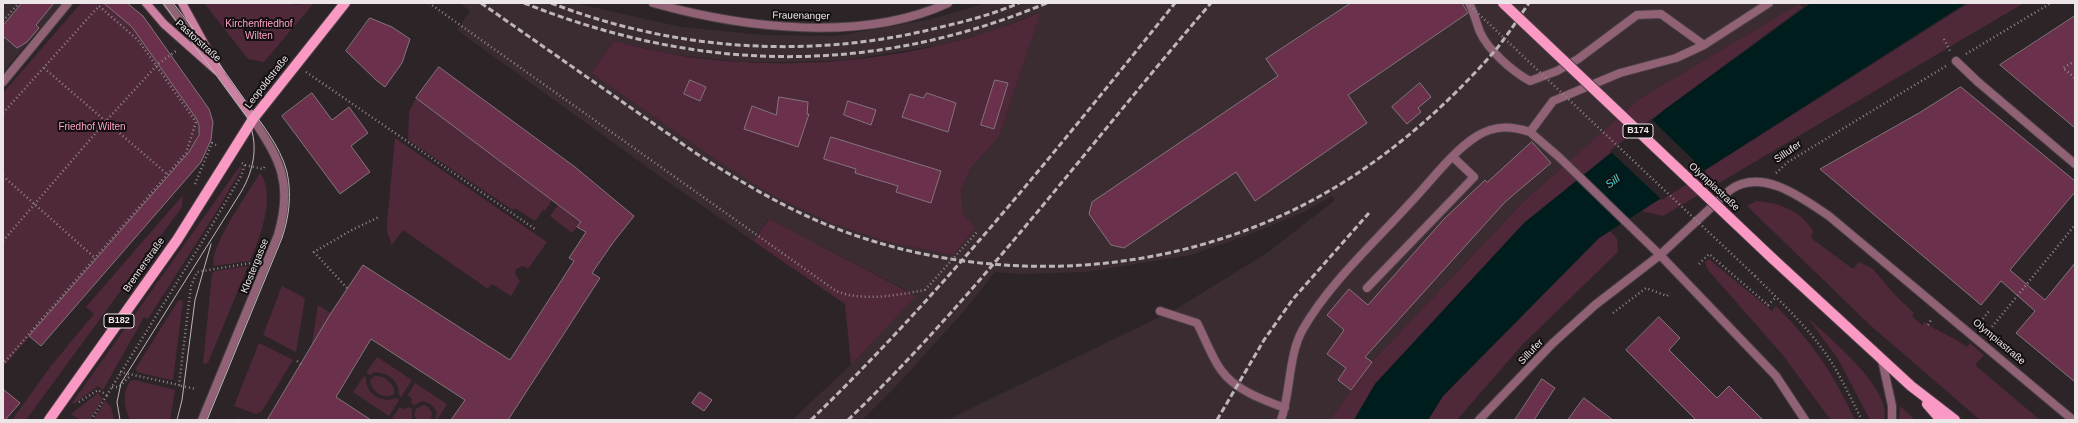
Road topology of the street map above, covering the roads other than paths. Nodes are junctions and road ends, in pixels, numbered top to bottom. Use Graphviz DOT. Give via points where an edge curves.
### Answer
graph roads {
  1 [pos="68,3"];
  2 [pos="146,3"];
  3 [pos="167,3"];
  4 [pos="182,3"];
  5 [pos="345,3"];
  6 [pos="653,3"];
  7 [pos="948,3"];
  8 [pos="1468,3"];
  9 [pos="1503,3"];
  10 [pos="1769,3"];
  11 [pos="1704,45"];
  12 [pos="1956,60"];
  13 [pos="222,76"];
  14 [pos="3,82"];
  15 [pos="253,119"];
  16 [pos="1530,132"];
  17 [pos="1453,157"];
  18 [pos="2075,164"];
  19 [pos="1773,185"];
  20 [pos="1660,255"];
  21 [pos="1367,288"];
  22 [pos="1160,311"];
  23 [pos="1882,360"];
  24 [pos="1911,386"];
  25 [pos="1285,408"];
  26 [pos="49,420"];
  27 [pos="202,420"];
  28 [pos="1280,420"];
  29 [pos="1479,420"];
  30 [pos="1804,420"];
  31 [pos="1892,420"];
  32 [pos="1941,420"];
  33 [pos="1955,420"];
  34 [pos="2073,420"];
  1 -- 14 [label="street"];
  2 -- 13 [label="street, Pastorstraße" via="164,24"];
  3 -- 13 [label="street, Pastorstraße"];
  4 -- 13 [label="street, Pastorstraße"];
  5 -- 15 [label="main road, Leopoldstraße / B182"];
  6 -- 7 [label="street, Frauenanger" via="721,19 803,28 885,21 927,13"];
  8 -- 11 [label="street" via="1488,45 1519,75 1530,80 1557,71 1578,59 1637,15 1661,14"];
  9 -- 23 [label="main road, Olympiastraße / B174, bridge"];
  10 -- 11 [label="street"];
  11 -- 16 [label="street" via="1676,58 1614,76 1553,101"];
  12 -- 18 [label="street" via="1978,82"];
  13 -- 15 [label="street, Pastorstraße"];
  15 -- 26 [label="main road, Brennerstraße / B182" via="177,240"];
  15 -- 27 [label="street, Klostergasse" via="280,168 285,189 285,209 268,260"];
  16 -- 17 [label="street" via="1511,126 1495,129 1478,136"];
  16 -- 20 [label="street"];
  17 -- 21 [label="street" via="1474,177"];
  17 -- 25 [label="street" via="1323,298 1299,339"];
  19 -- 20 [label="street, Sillufer" via="1750,182 1733,188"];
  19 -- 34 [label="street, Olympiastraße" via="1798,196 1829,216"];
  20 -- 29 [label="street, Sillufer" via="1595,304 1553,343"];
  20 -- 30 [label="street" via="1776,376"];
  22 -- 25 [label="street" via="1197,323 1221,371 1237,386"];
  23 -- 24 [label="main road, Olympiastraße / B174"];
  23 -- 31 [label="street" via="1892,406"];
  24 -- 32 [label="main road, Olympiastraße / B174"];
  24 -- 33 [label="main road, Olympiastraße / B174"];
  25 -- 28 [label="street"];
}
